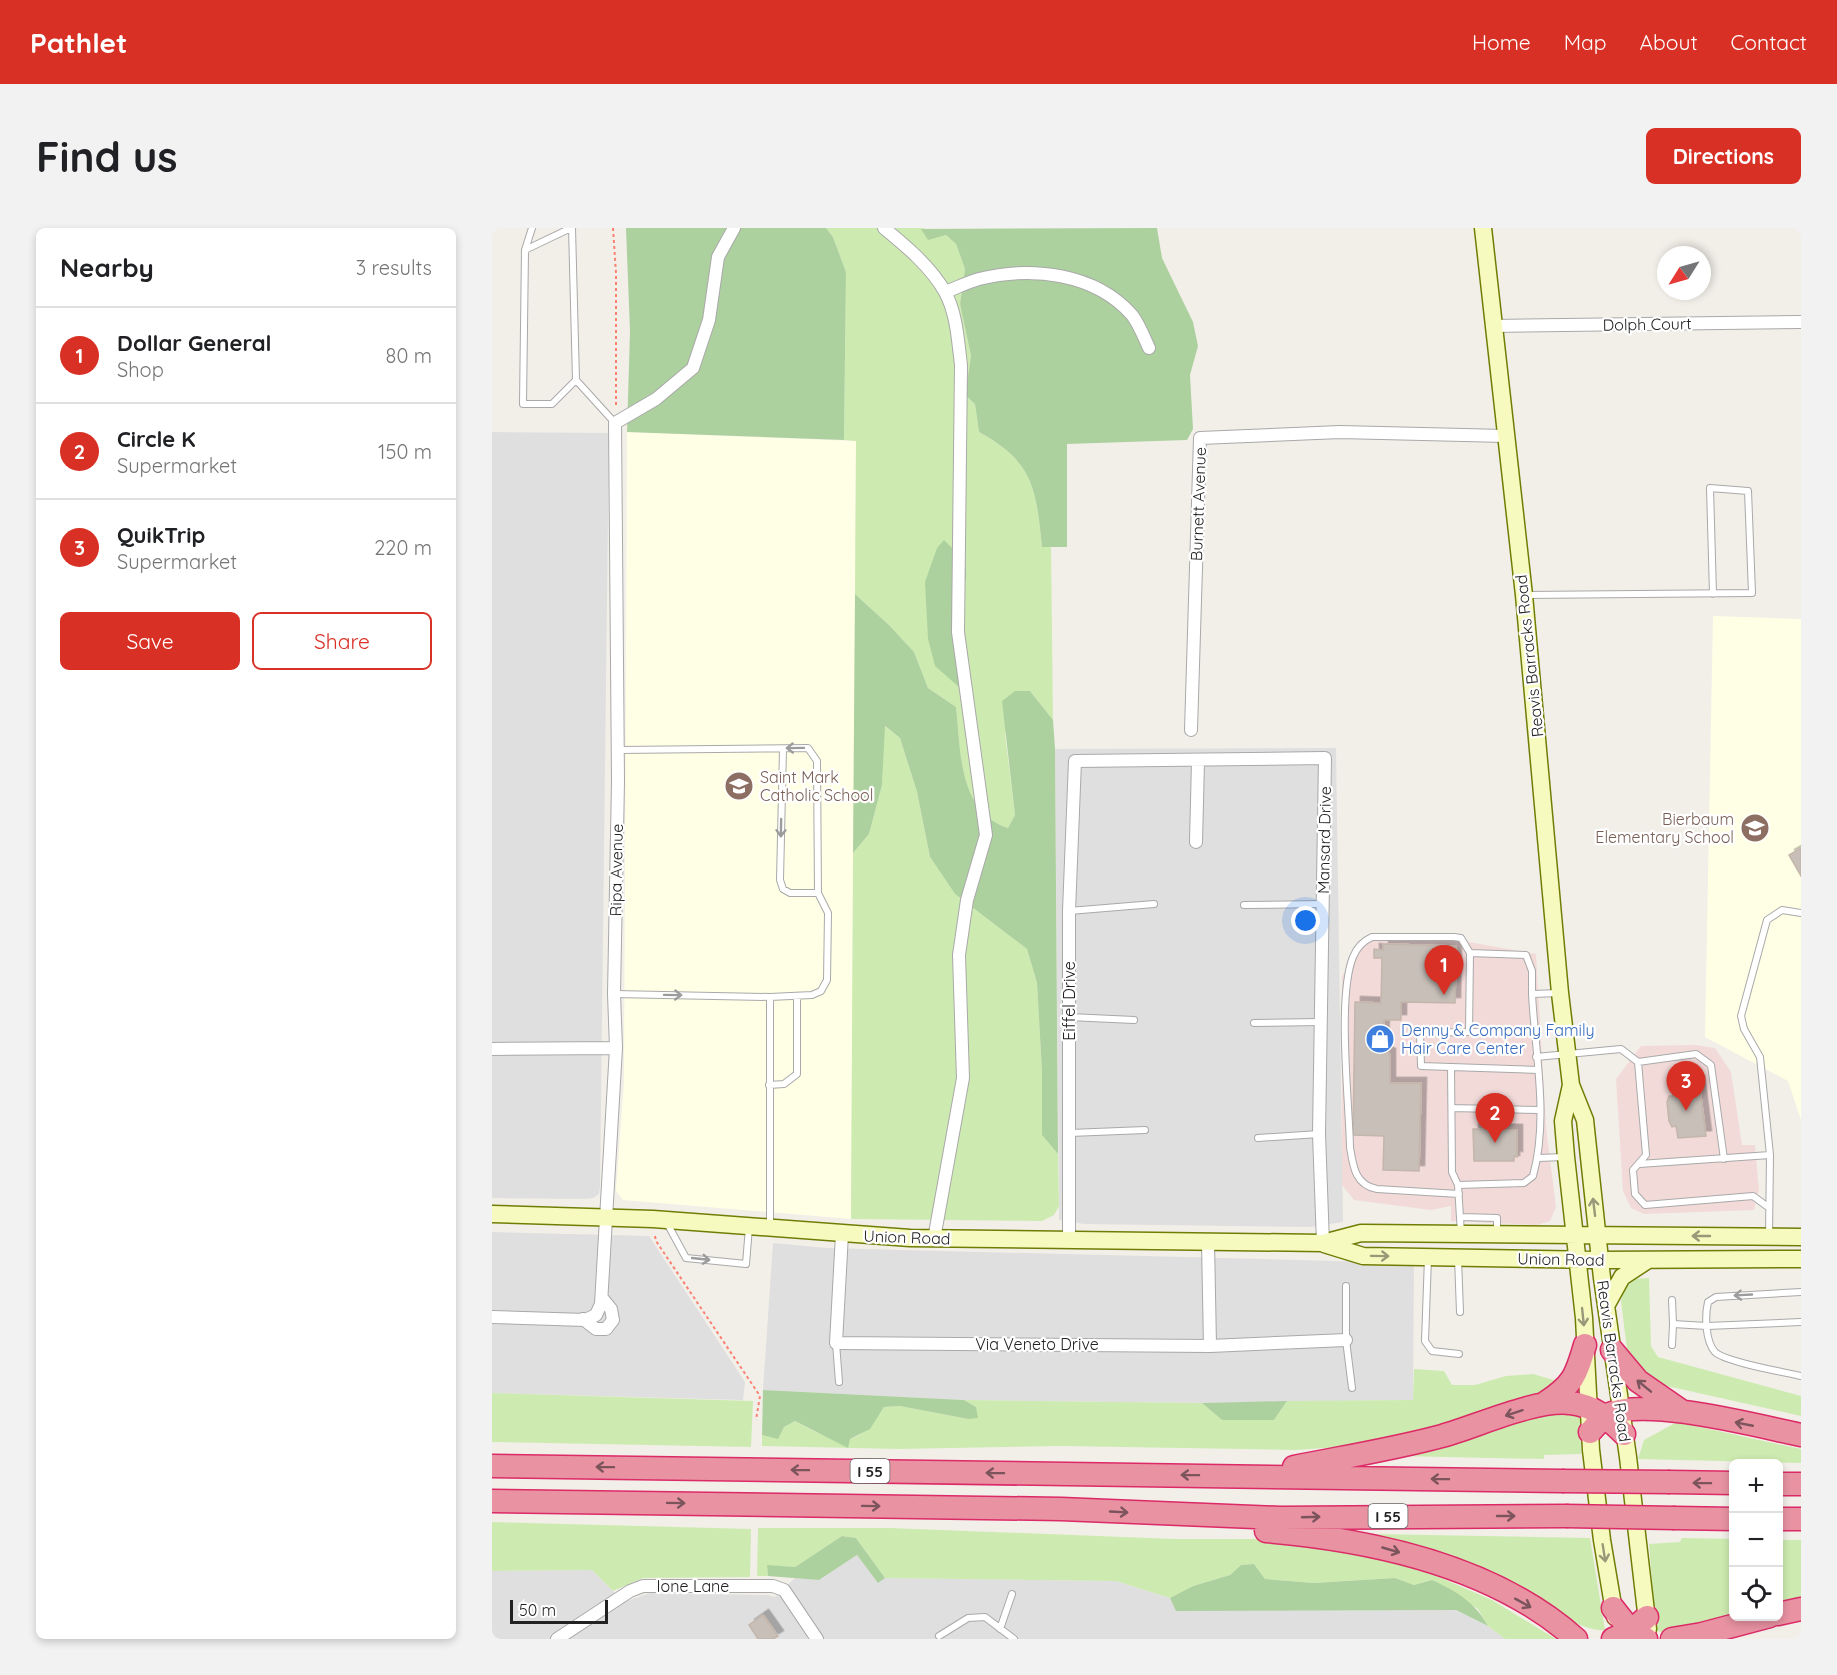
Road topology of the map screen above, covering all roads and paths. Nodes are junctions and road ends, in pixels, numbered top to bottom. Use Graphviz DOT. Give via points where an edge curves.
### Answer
graph roads {
  1 [pos="532,228"];
  2 [pos="571,228"];
  3 [pos="613,228"];
  4 [pos="734,228"];
  5 [pos="884,228"];
  6 [pos="1483,228"];
  7 [pos="525,250"];
  8 [pos="945,292"];
  9 [pos="1801,322"];
  10 [pos="1492,326"];
  11 [pos="1149,348"];
  12 [pos="576,380"];
  13 [pos="615,423"];
  14 [pos="1504,436"];
  15 [pos="1713,594"];
  16 [pos="1524,595"];
  17 [pos="1191,730"];
  18 [pos="783,749"];
  19 [pos="618,750"];
  20 [pos="1075,760"];
  21 [pos="1198,761"];
  22 [pos="1196,842"];
  23 [pos="818,893"];
  24 [pos="1154,904"];
  25 [pos="1323,904"];
  26 [pos="1244,906"];
  27 [pos="1069,911"];
  28 [pos="1801,913"];
  29 [pos="1470,953"];
  30 [pos="1560,993"];
  31 [pos="614,994"];
  32 [pos="1532,994"];
  33 [pos="797,996"];
  34 [pos="770,997"];
  35 [pos="1070,1017"];
  36 [pos="1134,1020"];
  37 [pos="1321,1022"];
  38 [pos="1254,1023"];
  39 [pos="1534,1031"];
  40 [pos="1468,1032"];
  41 [pos="616,1048"];
  42 [pos="492,1049"];
  43 [pos="1568,1052"];
  44 [pos="1536,1057"];
  45 [pos="1638,1062"];
  46 [pos="1451,1068"];
  47 [pos="1538,1070"];
  48 [pos="769,1085"];
  49 [pos="1571,1085"];
  50 [pos="1452,1108"];
  51 [pos="1540,1110"];
  52 [pos="1145,1130"];
  53 [pos="1070,1133"];
  54 [pos="1319,1134"];
  55 [pos="1258,1138"];
  56 [pos="1770,1155"];
  57 [pos="1566,1157"];
  58 [pos="1538,1158"];
  59 [pos="1724,1158"];
  60 [pos="1639,1164"];
  61 [pos="1458,1185"];
  62 [pos="1459,1194"];
  63 [pos="1768,1207"];
  64 [pos="492,1214"];
  65 [pos="606,1216"];
  66 [pos="1460,1217"];
  67 [pos="665,1220"];
  68 [pos="749,1227"];
  69 [pos="771,1229"];
  70 [pos="842,1234"];
  71 [pos="1461,1235"];
  72 [pos="1497,1235"];
  73 [pos="655,1236"];
  74 [pos="1574,1236"];
  75 [pos="1597,1236"];
  76 [pos="1770,1236"];
  77 [pos="1801,1237"];
  78 [pos="934,1239"];
  79 [pos="1069,1241"];
  80 [pos="1208,1242"];
  81 [pos="1323,1243"];
  82 [pos="1428,1257"];
  83 [pos="1458,1258"];
  84 [pos="1576,1259"];
  85 [pos="1801,1259"];
  86 [pos="1600,1260"];
  87 [pos="1648,1260"];
  88 [pos="1346,1286"];
  89 [pos="1801,1292"];
  90 [pos="602,1298"];
  91 [pos="1672,1300"];
  92 [pos="1606,1307"];
  93 [pos="1460,1312"];
  94 [pos="492,1317"];
  95 [pos="584,1320"];
  96 [pos="1801,1322"];
  97 [pos="1673,1324"];
  98 [pos="1707,1326"];
  99 [pos="1346,1340"];
  100 [pos="836,1343"];
  101 [pos="1585,1345"];
  102 [pos="1672,1345"];
  103 [pos="1210,1346"];
  104 [pos="1612,1350"];
  105 [pos="1459,1354"];
  106 [pos="1801,1376"];
  107 [pos="838,1382"];
  108 [pos="1352,1388"];
  109 [pos="1544,1404"];
  110 [pos="1684,1412"];
  111 [pos="1602,1416"];
  112 [pos="756,1420"];
  113 [pos="1624,1434"];
  114 [pos="1801,1435"];
  115 [pos="492,1466"];
  116 [pos="1249,1476"];
  117 [pos="1729,1483"];
  118 [pos="1783,1484"];
  119 [pos="1801,1484"];
  120 [pos="492,1501"];
  121 [pos="1210,1516"];
  122 [pos="1729,1519"];
  123 [pos="1783,1519"];
  124 [pos="1801,1519"];
  125 [pos="1012,1594"];
  126 [pos="1613,1608"];
  127 [pos="1801,1609"];
  128 [pos="1783,1613"];
  129 [pos="1756,1621"];
  130 [pos="1000,1629"];
  131 [pos="1570,1633"];
  132 [pos="1632,1635"];
  133 [pos="939,1636"];
  134 [pos="1698,1637"];
  135 [pos="557,1639"];
  136 [pos="817,1639"];
  137 [pos="1014,1639"];
  138 [pos="1593,1639"];
  139 [pos="1672,1639"];
  1 -- 7 [label="lane"];
  2 -- 7 [label="lane"];
  2 -- 12 [label="lane"];
  3 -- 13 [label="path"];
  4 -- 13 [label="street" via="718,257 710,320 693,368 656,399"];
  5 -- 8 [label="street" via="910,249"];
  6 -- 10 [label="main road, Reavis Barracks Road"];
  7 -- 12 [label="lane" via="523,404 552,404"];
  8 -- 11 [label="street" via="979,279 1026,274 1074,277 1107,292 1133,317"];
  8 -- 78 [label="street" via="956,324 961,365 958,632 986,835 968,900 959,955 963,1078"];
  9 -- 10 [label="street, Dolph Court"];
  10 -- 14 [label="main road, Reavis Barracks Road"];
  12 -- 13 [label="lane"];
  13 -- 19 [label="street, Ripa Avenue"];
  14 -- 16 [label="main road, Reavis Barracks Road"];
  14 -- 17 [label="street, Burnett Avenue" via="1340,432 1200,438"];
  15 -- 15 [label="lane" via="1752,594 1748,491 1710,488"];
  15 -- 16 [label="lane"];
  16 -- 30 [label="main road, Reavis Barracks Road"];
  18 -- 19 [label="lane"];
  23 -- 18 [label="lane, one-way" via="817,761 808,748"];
  18 -- 23 [label="lane, one-way" via="780,880 783,889 790,893"];
  19 -- 31 [label="street, Ripa Avenue"];
  20 -- 21 [label="street, Mansard Drive"];
  20 -- 27 [label="street, Eiffel Drive"];
  21 -- 22 [label="street"];
  21 -- 25 [label="street, Mansard Drive" via="1325,758"];
  23 -- 33 [label="lane" via="828,914 827,981 821,991"];
  24 -- 27 [label="lane"];
  25 -- 26 [label="lane"];
  25 -- 37 [label="street, Mansard Drive"];
  27 -- 35 [label="street, Eiffel Drive"];
  28 -- 56 [label="lane" via="1782,910 1767,920 1741,1016 1760,1057"];
  29 -- 32 [label="lane" via="1526,955 1532,971"];
  29 -- 40 [label="lane"];
  29 -- 62 [label="lane" via="1461,938 1454,936 1372,937 1362,942 1353,957 1346,986 1354,1173 1369,1188"];
  30 -- 32 [label="lane"];
  30 -- 43 [label="main road, Reavis Barracks Road"];
  31 -- 34 [label="lane, one-way"];
  31 -- 41 [label="street, Ripa Avenue"];
  32 -- 39 [label="lane"];
  33 -- 34 [label="lane"];
  33 -- 48 [label="lane" via="796,1074 784,1084"];
  34 -- 48 [label="lane"];
  35 -- 36 [label="lane"];
  35 -- 53 [label="street, Eiffel Drive"];
  37 -- 38 [label="lane"];
  37 -- 54 [label="street, Mansard Drive"];
  39 -- 40 [label="lane"];
  39 -- 44 [label="lane"];
  40 -- 46 [label="lane" via="1420,1033 1421,1066"];
  41 -- 42 [label="street"];
  41 -- 65 [label="street, Ripa Avenue"];
  43 -- 44 [label="lane"];
  43 -- 45 [label="lane" via="1621,1048"];
  43 -- 49 [label="main road, Reavis Barracks Road"];
  44 -- 47 [label="lane"];
  45 -- 59 [label="lane" via="1696,1054 1711,1065"];
  45 -- 60 [label="lane" via="1646,1155"];
  46 -- 47 [label="lane"];
  46 -- 50 [label="lane"];
  47 -- 51 [label="lane"];
  48 -- 69 [label="lane"];
  49 -- 57 [label="main road, Reavis Barracks Road" via="1563,1121"];
  75 -- 49 [label="main road, Reavis Barracks Road, one-way" via="1585,1120"];
  50 -- 51 [label="lane"];
  50 -- 61 [label="lane" via="1452,1172"];
  51 -- 58 [label="lane"];
  52 -- 53 [label="lane"];
  53 -- 79 [label="street, Eiffel Drive"];
  54 -- 55 [label="lane"];
  54 -- 81 [label="street, Mansard Drive"];
  56 -- 59 [label="lane"];
  56 -- 63 [label="lane"];
  57 -- 58 [label="lane"];
  57 -- 74 [label="main road, Reavis Barracks Road"];
  58 -- 61 [label="lane" via="1533,1176 1524,1183"];
  59 -- 60 [label="lane"];
  60 -- 63 [label="lane" via="1633,1170 1635,1194 1645,1205 1753,1196"];
  61 -- 62 [label="lane"];
  62 -- 66 [label="lane"];
  63 -- 76 [label="lane"];
  64 -- 65 [label="main road, Union Road"];
  65 -- 67 [label="main road, Union Road"];
  65 -- 90 [label="street, Ripa Avenue"];
  66 -- 71 [label="lane"];
  66 -- 72 [label="lane" via="1497,1218"];
  67 -- 68 [label="main road, Union Road"];
  67 -- 68 [label="lane, one-way" via="686,1258 746,1264"];
  68 -- 69 [label="main road, Union Road"];
  69 -- 70 [label="main road, Union Road"];
  70 -- 78 [label="main road, Union Road"];
  70 -- 100 [label="street"];
  71 -- 72 [label="main road, Union Road"];
  71 -- 81 [label="main road, Union Road" via="1361,1233"];
  72 -- 74 [label="main road, Union Road"];
  73 -- 112 [label="path" via="760,1396"];
  74 -- 75 [label="main road, Union Road"];
  74 -- 84 [label="main road, Reavis Barracks Road"];
  76 -- 75 [label="main road, Union Road, one-way"];
  75 -- 86 [label="main road, Reavis Barracks Road"];
  76 -- 77 [label="main road, Union Road"];
  78 -- 79 [label="main road, Union Road"];
  79 -- 80 [label="main road, Union Road"];
  80 -- 81 [label="main road, Union Road"];
  80 -- 103 [label="street"];
  81 -- 82 [label="main road, Union Road, one-way" via="1364,1256"];
  82 -- 83 [label="main road, Union Road"];
  82 -- 105 [label="lane" via="1425,1341 1432,1351"];
  83 -- 84 [label="main road, Union Road"];
  83 -- 93 [label="lane"];
  84 -- 86 [label="main road, Union Road"];
  84 -- 101 [label="main road, Reavis Barracks Road, one-way"];
  85 -- 87 [label="main road, Union Road"];
  86 -- 87 [label="main road, Union Road"];
  86 -- 92 [label="main road, Reavis Barracks Road"];
  87 -- 92 [label="main road" via="1622,1277"];
  88 -- 99 [label="lane"];
  89 -- 98 [label="lane, one-way" via="1716,1297 1708,1302"];
  90 -- 95 [label="street, Ripa Avenue" via="596,1315"];
  90 -- 95 [label="street" via="611,1309 613,1320 606,1329 596,1329"];
  91 -- 97 [label="lane"];
  92 -- 104 [label="main road, Reavis Barracks Road"];
  94 -- 95 [label="street"];
  96 -- 98 [label="lane"];
  97 -- 98 [label="lane"];
  97 -- 102 [label="lane"];
  98 -- 106 [label="lane" via="1712,1348 1724,1358"];
  99 -- 103 [label="street, Via Veneto Drive"];
  99 -- 108 [label="lane"];
  100 -- 103 [label="street, Via Veneto Drive"];
  100 -- 107 [label="lane"];
  101 -- 109 [label="highway" via="1569,1386"];
  101 -- 111 [label="main road, Reavis Barracks Road"];
  110 -- 104 [label="highway, one-way" via="1638,1381"];
  104 -- 111 [label="main road, Reavis Barracks Road"];
  109 -- 111 [label="highway" via="1568,1402"];
  109 -- 116 [label="highway, one-way" via="1442,1436"];
  110 -- 111 [label="highway"];
  114 -- 110 [label="highway, one-way"];
  111 -- 113 [label="highway"];
  111 -- 126 [label="main road, Reavis Barracks Road, one-way" via="1602,1540"];
  113 -- 132 [label="main road, Reavis Barracks Road"];
  116 -- 115 [label="highway, I 55, one-way"];
  117 -- 116 [label="highway, I 55, one-way, bridge"];
  118 -- 119 [label="highway"];
  120 -- 121 [label="highway, I 55, one-way" via="1061,1509"];
  121 -- 122 [label="highway, I 55, one-way, bridge"];
  121 -- 131 [label="highway, one-way" via="1243,1529 1328,1536 1426,1560 1495,1588"];
  123 -- 124 [label="highway"];
  125 -- 130 [label="lane"];
  126 -- 132 [label="highway"];
  127 -- 128 [label="highway"];
  129 -- 134 [label="highway"];
  130 -- 133 [label="lane" via="986,1617 968,1618"];
  130 -- 137 [label="lane"];
  131 -- 138 [label="highway"];
  134 -- 139 [label="highway"];
  135 -- 136 [label="street, Ione Lane" via="630,1591 644,1586 773,1586 784,1590"];
}
